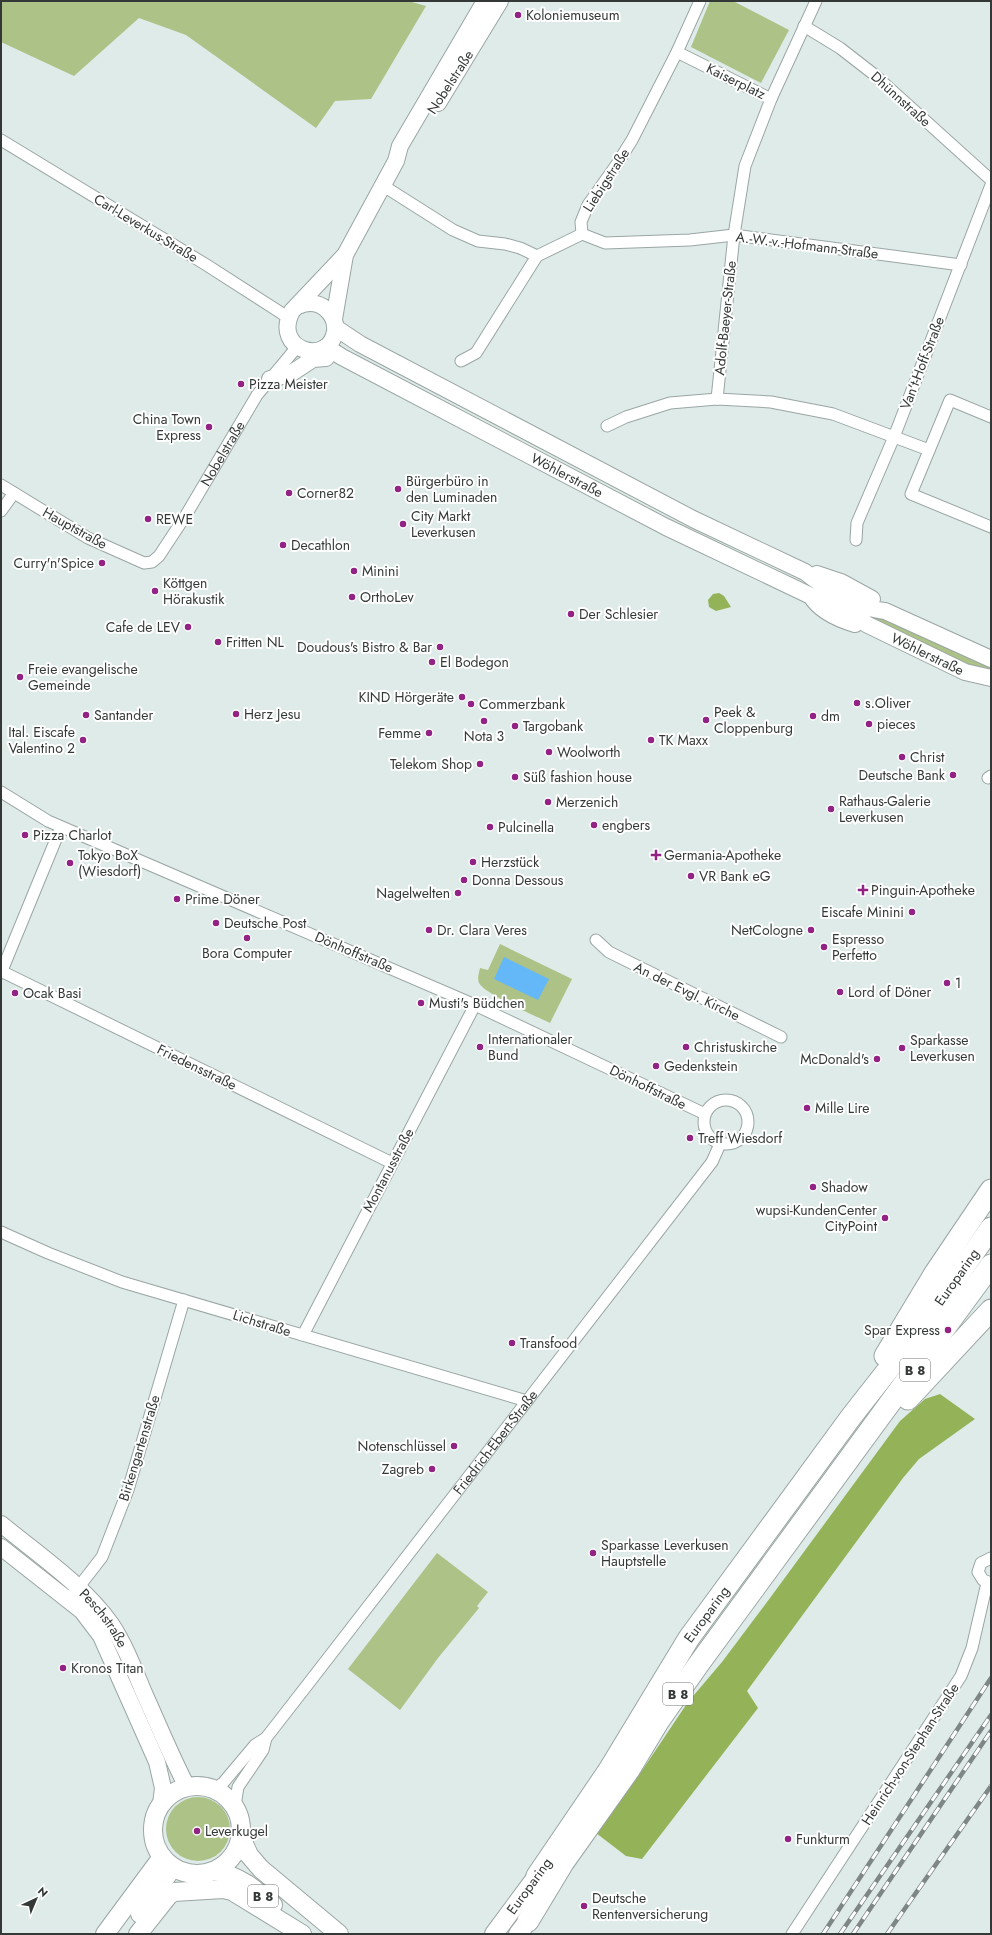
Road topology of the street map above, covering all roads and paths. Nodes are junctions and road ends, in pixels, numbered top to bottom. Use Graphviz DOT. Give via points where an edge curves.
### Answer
graph roads {
  1 [pos="485,1"];
  2 [pos="500,1"];
  3 [pos="700,1"];
  4 [pos="816,1"];
  5 [pos="804,26"];
  6 [pos="677,52"];
  7 [pos="771,99"];
  8 [pos="1,140"];
  9 [pos="396,161"];
  10 [pos="991,180"];
  11 [pos="991,184"];
  12 [pos="382,185"];
  13 [pos="582,234"];
  14 [pos="734,234"];
  15 [pos="345,255"];
  16 [pos="537,256"];
  17 [pos="961,264"];
  18 [pos="293,312"];
  19 [pos="335,317"];
  20 [pos="360,344"];
  21 [pos="297,347"];
  22 [pos="326,347"];
  23 [pos="342,357"];
  24 [pos="461,361"];
  25 [pos="270,379"];
  26 [pos="717,399"];
  27 [pos="991,418"];
  28 [pos="607,426"];
  29 [pos="894,437"];
  30 [pos="929,450"];
  31 [pos="1,485"];
  32 [pos="14,493"];
  33 [pos="1,511"];
  34 [pos="991,527"];
  35 [pos="856,540"];
  36 [pos="152,562"];
  37 [pos="991,659"];
  38 [pos="965,672"];
  39 [pos="991,678"];
  40 [pos="991,688"];
  41 [pos="1,792"];
  42 [pos="61,827"];
  43 [pos="596,940"];
  44 [pos="1,972"];
  45 [pos="475,1005"];
  46 [pos="781,1037"];
  47 [pos="705,1114"];
  48 [pos="720,1144"];
  49 [pos="392,1163"];
  50 [pos="991,1190"];
  51 [pos="991,1228"];
  52 [pos="1,1232"];
  53 [pos="991,1265"];
  54 [pos="184,1300"];
  55 [pos="991,1310"];
  56 [pos="303,1335"];
  57 [pos="527,1401"];
  58 [pos="851,1417"];
  59 [pos="839,1475"];
  60 [pos="1,1524"];
  61 [pos="1,1547"];
  62 [pos="991,1558"];
  63 [pos="989,1583"];
  64 [pos="73,1594"];
  65 [pos="266,1738"];
  66 [pos="187,1787"];
  67 [pos="215,1789"];
  68 [pos="161,1804"];
  69 [pos="235,1806"];
  70 [pos="241,1837"];
  71 [pos="167,1862"];
  72 [pos="214,1871"];
  73 [pos="537,1876"];
  74 [pos="523,1928"];
  75 [pos="105,1934"];
  76 [pos="126,1934"];
  77 [pos="138,1934"];
  78 [pos="303,1934"];
  79 [pos="339,1934"];
  80 [pos="494,1934"];
  81 [pos="792,1934"];
  1 -- 9 [label="main road, Nobelstraße" via="400,146"];
  2 -- 9 [label="main road, Nobelstraße" via="434,108"];
  3 -- 6 [label="street"];
  4 -- 5 [label="street, Kaiserplatz"];
  5 -- 7 [label="street, Kaiserplatz"];
  5 -- 10 [label="street, Dhünnstraße" via="840,48 876,76"];
  6 -- 7 [label="street, Kaiserplatz"];
  6 -- 13 [label="street, Liebigstraße" via="632,140 588,205 581,222"];
  7 -- 14 [label="street, Adolf-Baeyer-Straße" via="745,166"];
  8 -- 18 [label="street, Carl-Leverkus-Straße" via="205,264"];
  9 -- 12 [label="main road, Nobelstraße"];
  11 -- 17 [label="street, Van't-Hoff-Straße"];
  12 -- 15 [label="main road, Nobelstraße"];
  12 -- 16 [label="street" via="453,230 478,241 505,244"];
  13 -- 14 [label="street, A.-W.-v.-Hofmann-Straße" via="605,243 690,240"];
  13 -- 16 [label="street"];
  14 -- 17 [label="street, A.-W.-v.-Hofmann-Straße"];
  14 -- 26 [label="street, Adolf-Baeyer-Straße"];
  15 -- 18 [label="main road, Nobelstraße"];
  15 -- 19 [label="main road, Nobelstraße"];
  16 -- 24 [label="street" via="476,353"];
  17 -- 29 [label="street, Van't-Hoff-Straße"];
  18 -- 19 [label="main road" via="304,303 319,304"];
  18 -- 21 [label="main road" via="288,334"];
  19 -- 20 [label="main road, Wöhlerstraße"];
  19 -- 20 [label="main road"];
  19 -- 22 [label="main road" via="334,335"];
  20 -- 37 [label="main road, Wöhlerstraße" via="679,512 805,572 842,582 873,599 885,611"];
  21 -- 22 [label="main road" via="312,352"];
  21 -- 25 [label="street, Nobelstraße"];
  22 -- 23 [label="main road, Wöhlerstraße"];
  23 -- 25 [label="main road" via="313,359 290,374"];
  23 -- 38 [label="main road, Wöhlerstraße" via="659,523 812,596 816,605 822,609 852,623 866,624"];
  25 -- 36 [label="street, Nobelstraße" via="257,395 186,515 159,556"];
  26 -- 28 [label="street" via="670,404 626,417"];
  26 -- 29 [label="street" via="771,402 833,414"];
  27 -- 30 [label="street" via="950,400"];
  29 -- 30 [label="street"];
  29 -- 35 [label="street, Van't-Hoff-Straße" via="857,523"];
  30 -- 34 [label="street" via="911,494"];
  31 -- 32 [label="street, Hauptstraße"];
  32 -- 33 [label="street"];
  32 -- 36 [label="street, Hauptstraße" via="88,538 144,563"];
  38 -- 39 [label="main road, Wöhlerstraße"];
  38 -- 40 [label="main road"];
  41 -- 42 [label="street, Dönhoffstraße"];
  42 -- 44 [label="street"];
  42 -- 45 [label="street, Dönhoffstraße"];
  43 -- 46 [label="street, An der Evgl. Kirche" via="609,952"];
  44 -- 49 [label="street, Friedensstraße"];
  45 -- 47 [label="street, Dönhoffstraße"];
  45 -- 49 [label="street, Montanusstraße"];
  47 -- 48 [label="street" via="705,1129 708,1135"];
  47 -- 48 [label="street" via="714,1103 728,1100 741,1106 746,1112 748,1119 745,1133 734,1143"];
  48 -- 57 [label="street, Friedrich-Ebert-Straße" via="712,1162"];
  49 -- 56 [label="street, Montanusstraße"];
  50 -- 58 [label="highway" via="935,1273"];
  51 -- 58 [label="highway, Europaring / B 8" via="923,1325"];
  52 -- 54 [label="street, Lichstraße" via="122,1282"];
  53 -- 59 [label="highway, Europaring / B 8"];
  54 -- 56 [label="street, Lichstraße"];
  54 -- 64 [label="street, Birkengartenstraße" via="128,1490 102,1557"];
  55 -- 59 [label="highway"];
  56 -- 57 [label="street, Lichstraße"];
  57 -- 65 [label="street, Friedrich-Ebert-Straße"];
  58 -- 73 [label="highway, Europaring / B 8" via="689,1638 609,1770"];
  59 -- 74 [label="highway, Europaring / B 8" via="658,1722 629,1770 563,1863"];
  60 -- 64 [label="main road, Peschstraße" via="55,1567"];
  61 -- 64 [label="main road, Peschstraße"];
  62 -- 63 [label="street, Heinrich-von-Stephan-Straße" via="984,1560 978,1567 980,1577"];
  63 -- 81 [label="street, Heinrich-von-Stephan-Straße" via="972,1648 961,1676"];
  64 -- 66 [label="main road, Peschstraße" via="94,1603 111,1625 128,1655"];
  64 -- 68 [label="main road, Peschstraße" via="101,1636 157,1762 163,1788"];
  65 -- 67 [label="street, Friedrich-Ebert-Straße" via="255,1745"];
  65 -- 69 [label="street, Friedrich-Ebert-Straße" via="263,1750 238,1787"];
  66 -- 67 [label="main road"];
  66 -- 68 [label="main road" via="168,1796"];
  67 -- 69 [label="main road"];
  68 -- 71 [label="main road" via="155,1817 153,1831 155,1844"];
  69 -- 70 [label="main road" via="239,1816"];
  70 -- 72 [label="main road" via="232,1858"];
  70 -- 79 [label="main road, B 8" via="249,1855 261,1869"];
  71 -- 72 [label="main road" via="186,1873"];
  71 -- 75 [label="main road"];
  71 -- 76 [label="main road"];
  72 -- 78 [label="main road, B 8" via="230,1874 248,1884"];
  73 -- 80 [label="main road, Europaring / B 8"];
  77 -- 78 [label="main road" via="174,1892 223,1889 239,1894"];
}
